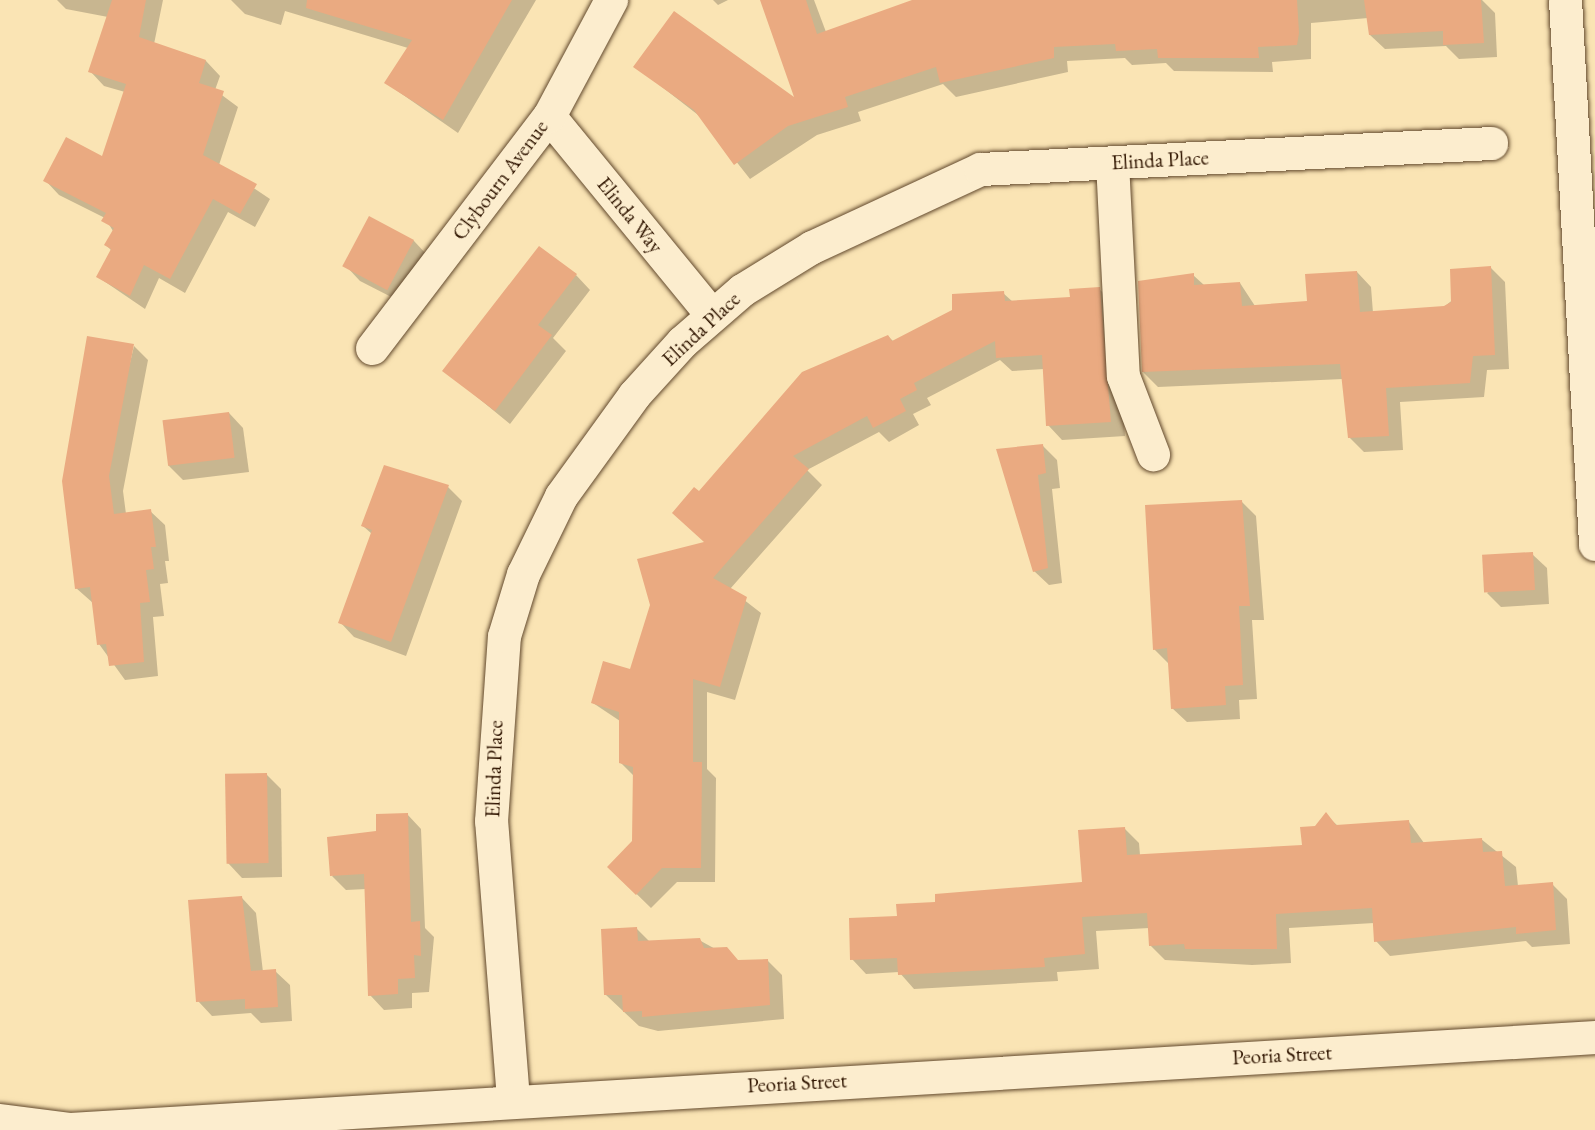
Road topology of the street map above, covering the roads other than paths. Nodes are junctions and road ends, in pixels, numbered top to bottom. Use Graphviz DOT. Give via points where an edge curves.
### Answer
graph roads {
  1 [pos="611,0"];
  2 [pos="1564,0"];
  3 [pos="549,116"];
  4 [pos="1491,143"];
  5 [pos="1112,162"];
  6 [pos="711,314"];
  7 [pos="372,348"];
  8 [pos="1153,454"];
  9 [pos="1595,544"];
  10 [pos="1595,1037"];
  11 [pos="513,1099"];
  12 [pos="0,1120"];
  13 [pos="70,1129"];
  1 -- 3 [label="street, Clybourn Avenue"];
  2 -- 9 [label="street"];
  3 -- 6 [label="street, Elinda Way"];
  3 -- 7 [label="street, Clybourn Avenue"];
  4 -- 5 [label="street, Elinda Place"];
  5 -- 6 [label="street, Elinda Place" via="980,169 812,247"];
  5 -- 8 [label="street" via="1123,376"];
  6 -- 11 [label="street, Elinda Place" via="634,395 561,496 523,574 504,636 491,821"];
  10 -- 11 [label="street, Peoria Street"];
  11 -- 13 [label="street, Peoria Street"];
  12 -- 13 [label="street, Peoria Street"];
}
